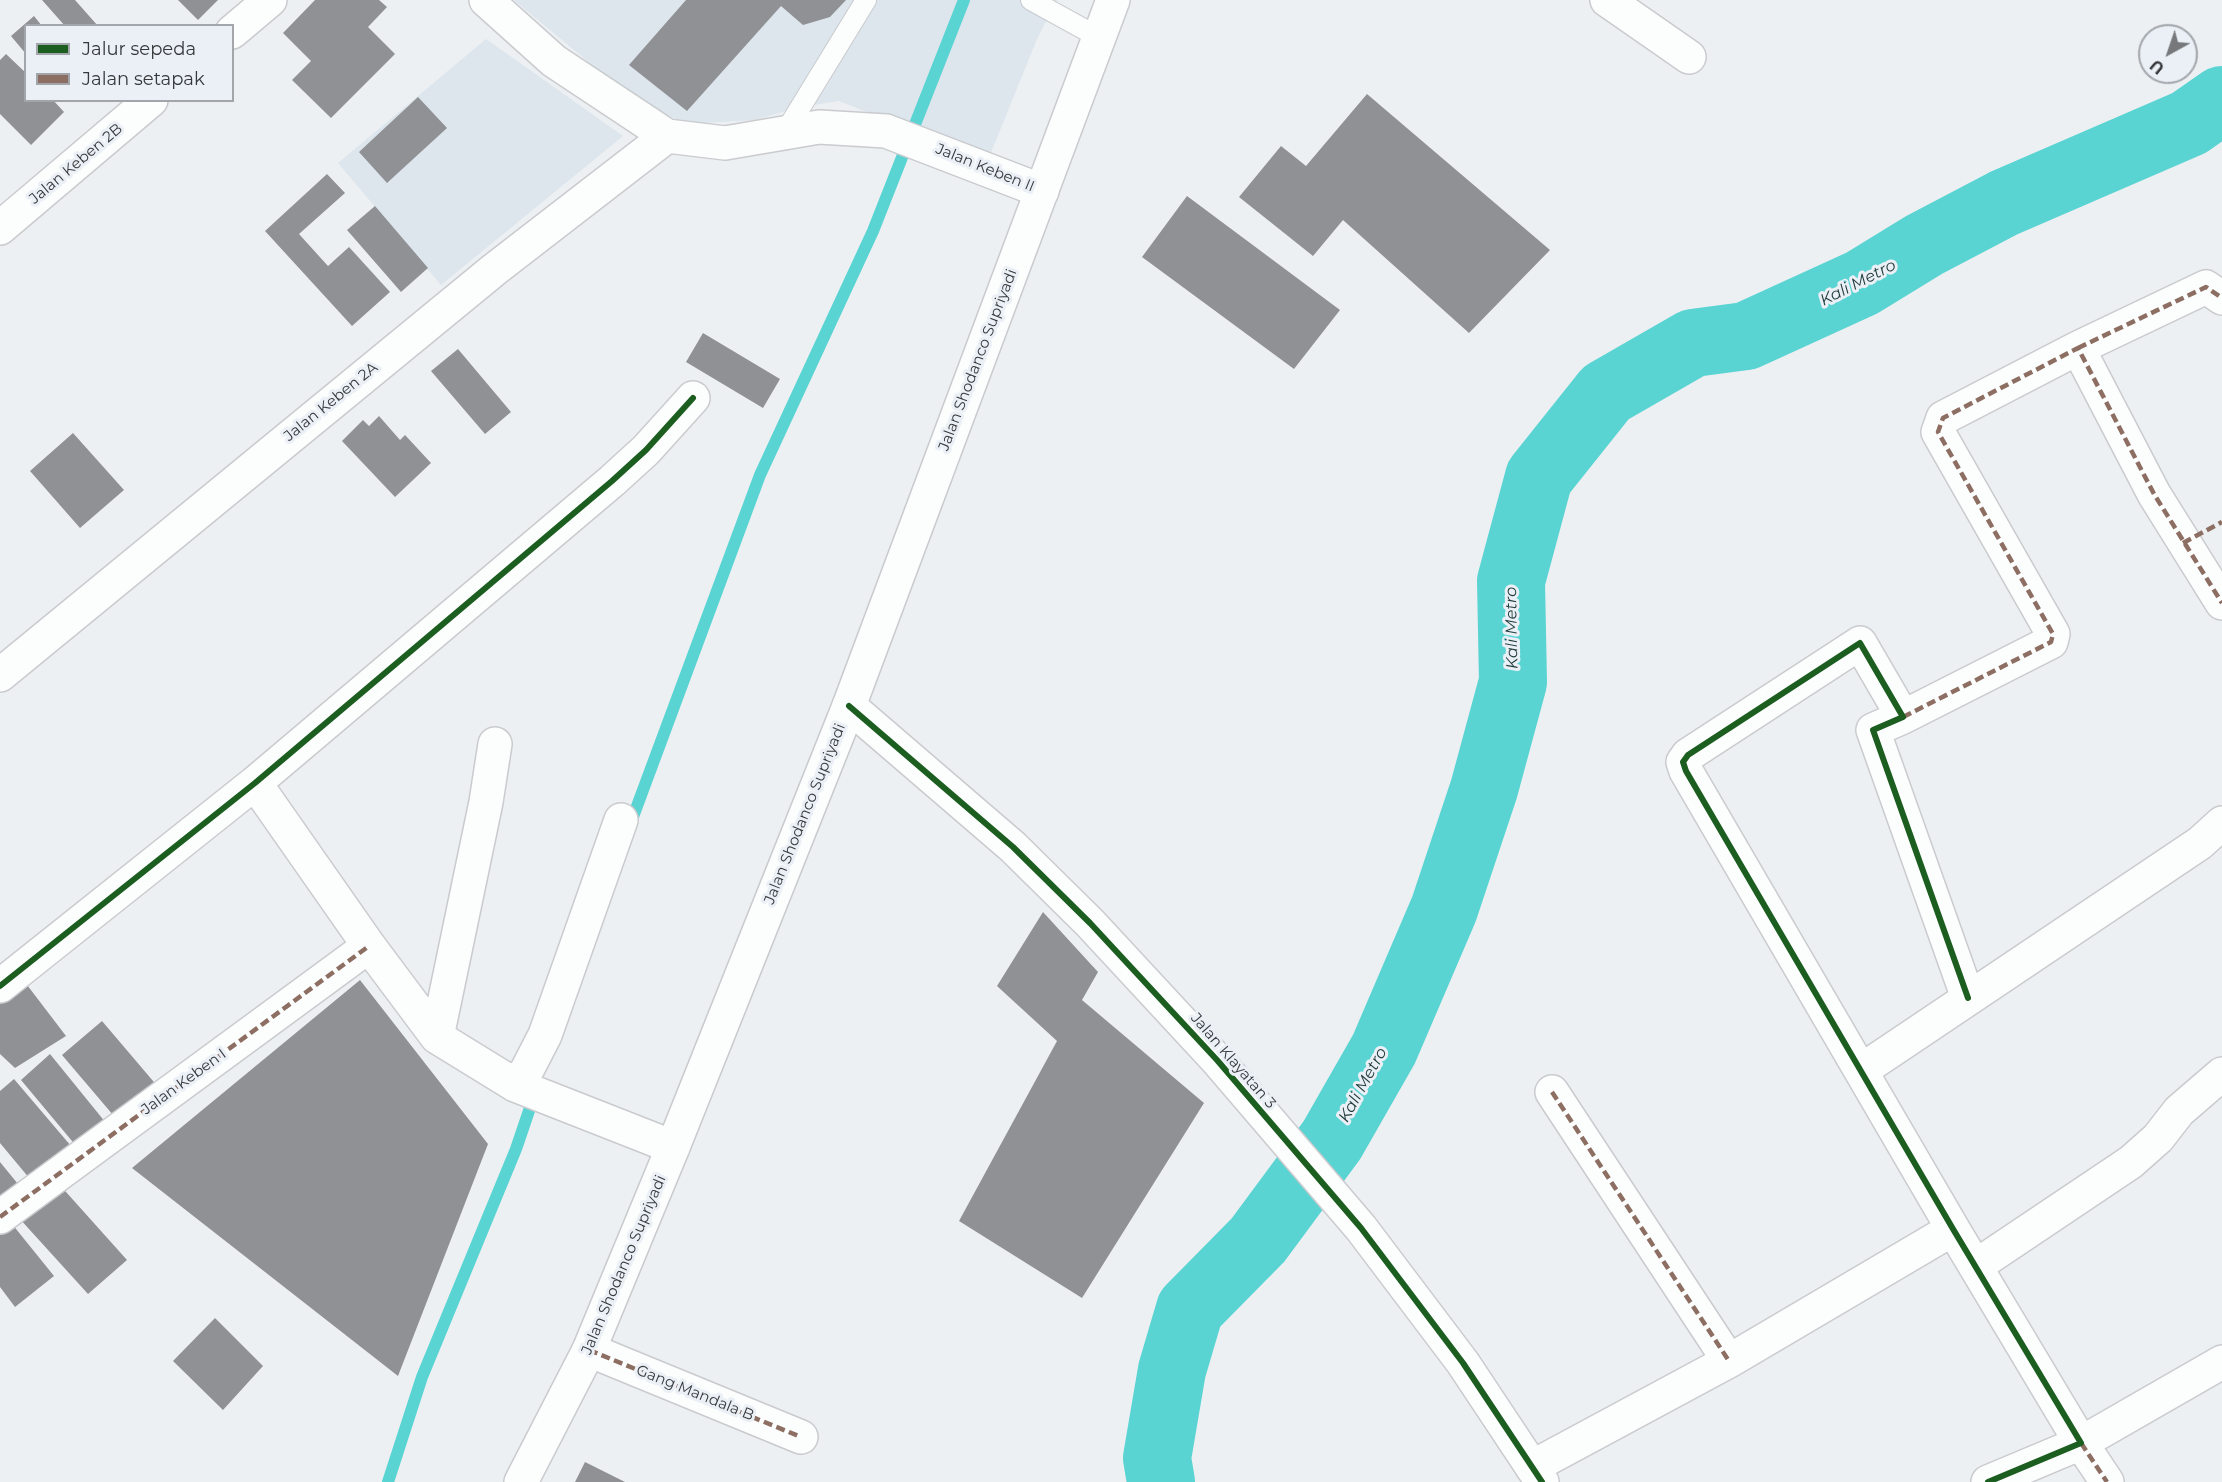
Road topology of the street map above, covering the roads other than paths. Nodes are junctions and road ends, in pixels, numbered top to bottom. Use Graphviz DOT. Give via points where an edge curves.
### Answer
graph roads {
  1 [pos="270,0"];
  2 [pos="486,0"];
  3 [pos="866,0"];
  4 [pos="1030,0"];
  5 [pos="1113,0"];
  6 [pos="1608,0"];
  7 [pos="234,30"];
  8 [pos="1100,38"];
  9 [pos="1689,57"];
  10 [pos="149,102"];
  11 [pos="784,134"];
  12 [pos="667,136"];
  13 [pos="1042,191"];
  14 [pos="0,228"];
  15 [pos="2222,298"];
  16 [pos="2078,348"];
  17 [pos="693,398"];
  18 [pos="2222,603"];
  19 [pos="0,675"];
  20 [pos="849,706"];
  21 [pos="1903,717"];
  22 [pos="495,744"];
  23 [pos="255,783"];
  24 [pos="621,820"];
  25 [pos="2222,823"];
  26 [pos="369,946"];
  27 [pos="0,986"];
  28 [pos="1968,998"];
  29 [pos="437,1037"];
  30 [pos="1862,1070"];
  31 [pos="2221,1077"];
  32 [pos="519,1086"];
  33 [pos="1552,1092"];
  34 [pos="673,1147"];
  35 [pos="0,1217"];
  36 [pos="1953,1230"];
  37 [pos="1976,1266"];
  38 [pos="589,1350"];
  39 [pos="1729,1361"];
  40 [pos="2222,1362"];
  41 [pos="801,1437"];
  42 [pos="2080,1443"];
  43 [pos="1537,1475"];
  44 [pos="521,1482"];
  45 [pos="1988,1482"];
  46 [pos="2107,1482"];
  1 -- 7 [label="street"];
  2 -- 12 [label="street" via="554,61"];
  3 -- 11 [label="lane"];
  4 -- 8 [label="lane"];
  5 -- 8 [label="street, Jalan Shodanco Supriyadi"];
  6 -- 9 [label="street"];
  8 -- 13 [label="street, Jalan Shodanco Supriyadi"];
  10 -- 14 [label="street, Jalan Keben 2B"];
  11 -- 12 [label="street, Jalan Keben II" via="725,142"];
  11 -- 13 [label="street, Jalan Keben II" via="819,127 886,131"];
  12 -- 19 [label="street, Jalan Keben 2A" via="486,276"];
  13 -- 20 [label="street, Jalan Shodanco Supriyadi"];
  15 -- 16 [label="street" via="2206,287"];
  16 -- 18 [label="street" via="2154,494"];
  16 -- 21 [label="street" via="1943,418 1938,432 2053,634 2051,642"];
  17 -- 23 [label="street" via="612,481"];
  20 -- 34 [label="street, Jalan Shodanco Supriyadi"];
  20 -- 43 [label="street, Jalan Klayatan 3" via="1013,847 1090,923 1217,1060 1361,1228 1463,1363"];
  21 -- 28 [label="street" via="1873,730"];
  21 -- 30 [label="street" via="1860,643 1688,755 1683,762"];
  22 -- 29 [label="street"];
  23 -- 26 [label="street"];
  23 -- 27 [label="street"];
  24 -- 32 [label="street" via="545,1035"];
  25 -- 28 [label="street" via="2200,843"];
  26 -- 29 [label="street"];
  26 -- 35 [label="street, Jalan Keben I"];
  28 -- 30 [label="street"];
  29 -- 32 [label="street"];
  30 -- 36 [label="street"];
  31 -- 37 [label="street" via="2179,1111 2158,1138 2131,1162"];
  32 -- 34 [label="street"];
  33 -- 39 [label="street"];
  34 -- 38 [label="street, Jalan Shodanco Supriyadi"];
  36 -- 37 [label="street"];
  36 -- 39 [label="street"];
  37 -- 42 [label="street"];
  38 -- 41 [label="street, Gang Mandala B"];
  38 -- 44 [label="street, Jalan Shodanco Supriyadi"];
  39 -- 43 [label="street"];
  40 -- 42 [label="street"];
  42 -- 45 [label="street"];
  42 -- 46 [label="street"];
}
